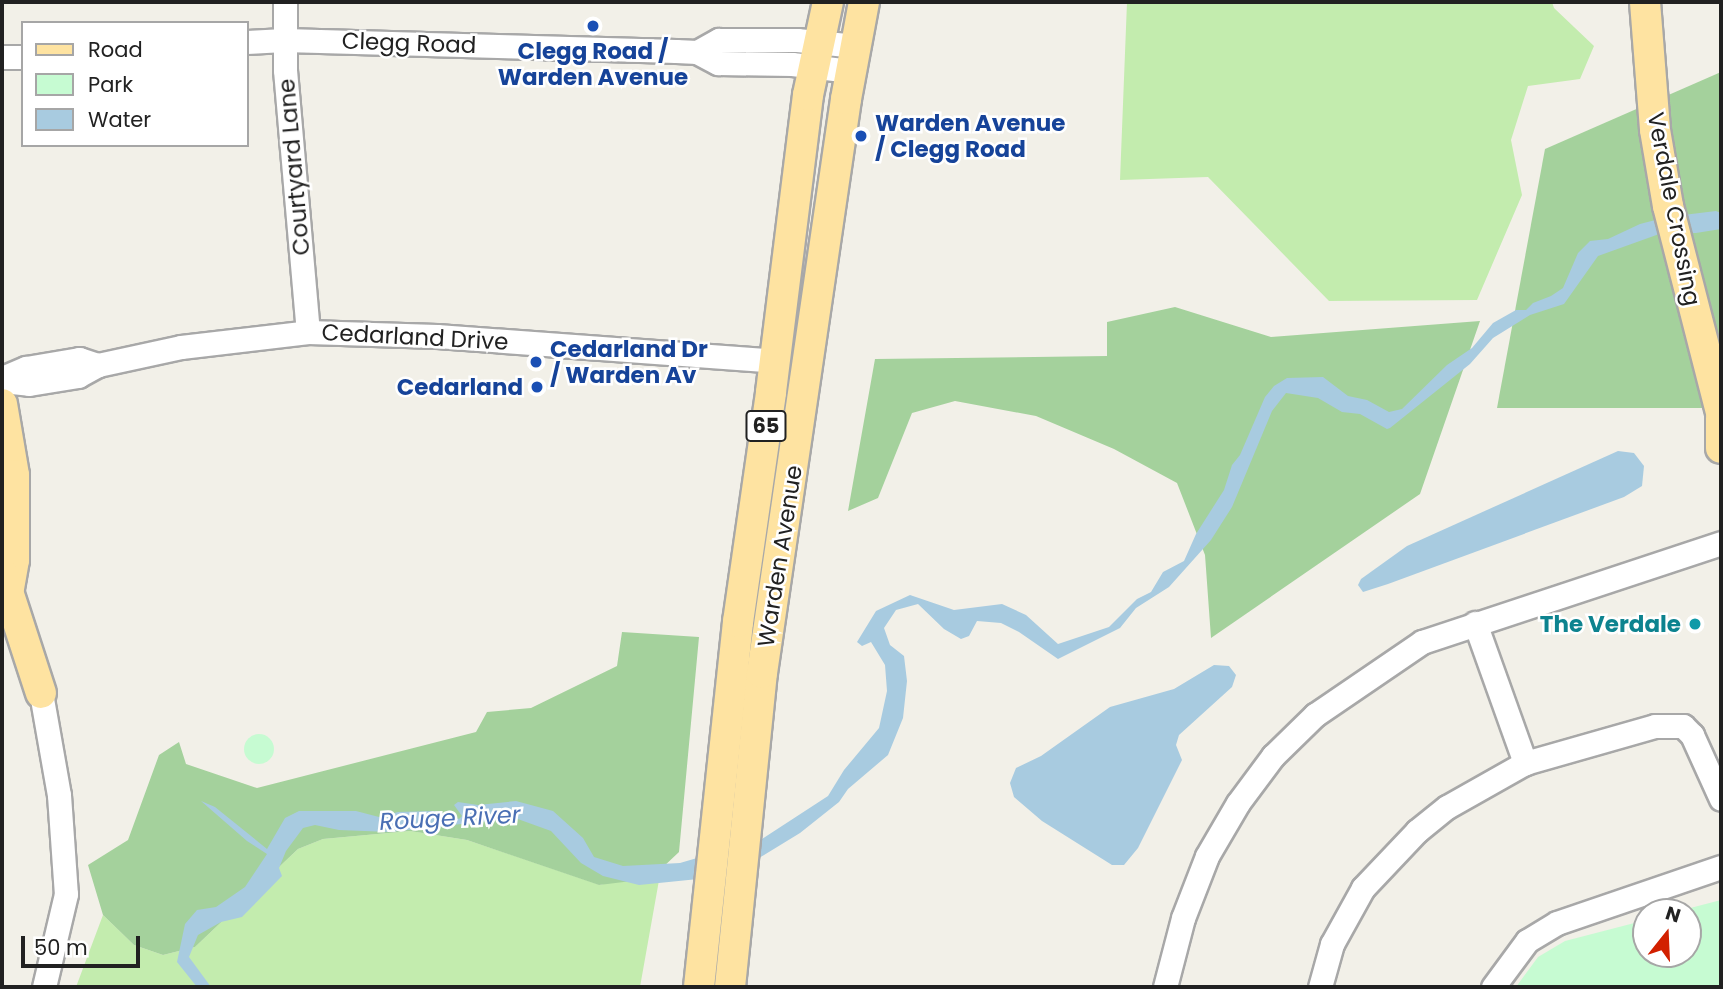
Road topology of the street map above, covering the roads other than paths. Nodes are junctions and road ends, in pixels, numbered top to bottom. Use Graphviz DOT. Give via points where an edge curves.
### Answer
graph roads {
  1 [pos="285,2"];
  2 [pos="828,2"];
  3 [pos="864,2"];
  4 [pos="1644,2"];
  5 [pos="284,40"];
  6 [pos="248,42"];
  7 [pos="817,55"];
  8 [pos="2,57"];
  9 [pos="21,57"];
  10 [pos="854,59"];
  11 [pos="309,332"];
  12 [pos="775,361"];
  13 [pos="2,380"];
  14 [pos="2,404"];
  15 [pos="1721,416"];
  16 [pos="1721,448"];
  17 [pos="8,503"];
  18 [pos="1721,543"];
  19 [pos="5,581"];
  20 [pos="1475,623"];
  21 [pos="41,693"];
  22 [pos="1525,763"];
  23 [pos="1721,799"];
  24 [pos="1721,867"];
  25 [pos="44,987"];
  26 [pos="699,987"];
  27 [pos="730,987"];
  28 [pos="1165,987"];
  29 [pos="1320,987"];
  30 [pos="1493,987"];
  1 -- 5 [label="street, Courtyard Lane"];
  2 -- 7 [label="main road, Warden Avenue / 65"];
  3 -- 10 [label="main road, Warden Avenue / 65"];
  4 -- 15 [label="main road, Verdale Crossing" via="1655,130 1668,206"];
  5 -- 6 [label="street, Clegg Road"];
  5 -- 7 [label="street, Clegg Road" via="697,52 719,40"];
  5 -- 11 [label="street, Courtyard Lane"];
  7 -- 10 [label="street, Clegg Road"];
  7 -- 12 [label="main road, Warden Avenue / 65"];
  8 -- 9 [label="street"];
  10 -- 27 [label="main road, Warden Avenue / 65" via="762,673"];
  11 -- 12 [label="street, Cedarland Drive" via="437,336"];
  11 -- 13 [label="street, Cedarland Drive" via="181,347 98,365 78,376 29,384"];
  12 -- 26 [label="main road, Warden Avenue / 65" via="737,622"];
  14 -- 17 [label="main road" via="14,475"];
  15 -- 16 [label="main road, Verdale Crossing"];
  17 -- 19 [label="main road" via="14,560"];
  18 -- 20 [label="street"];
  19 -- 21 [label="main road"];
  20 -- 22 [label="street"];
  20 -- 28 [label="street" via="1422,642 1367,676 1315,715 1273,756 1207,856 1183,918"];
  21 -- 25 [label="street" via="59,795 65,894"];
  22 -- 23 [label="street" via="1655,726 1683,726 1692,735"];
  22 -- 29 [label="street" via="1447,807 1417,831 1363,888 1332,944"];
  24 -- 30 [label="street" via="1557,923 1527,941"];
}
